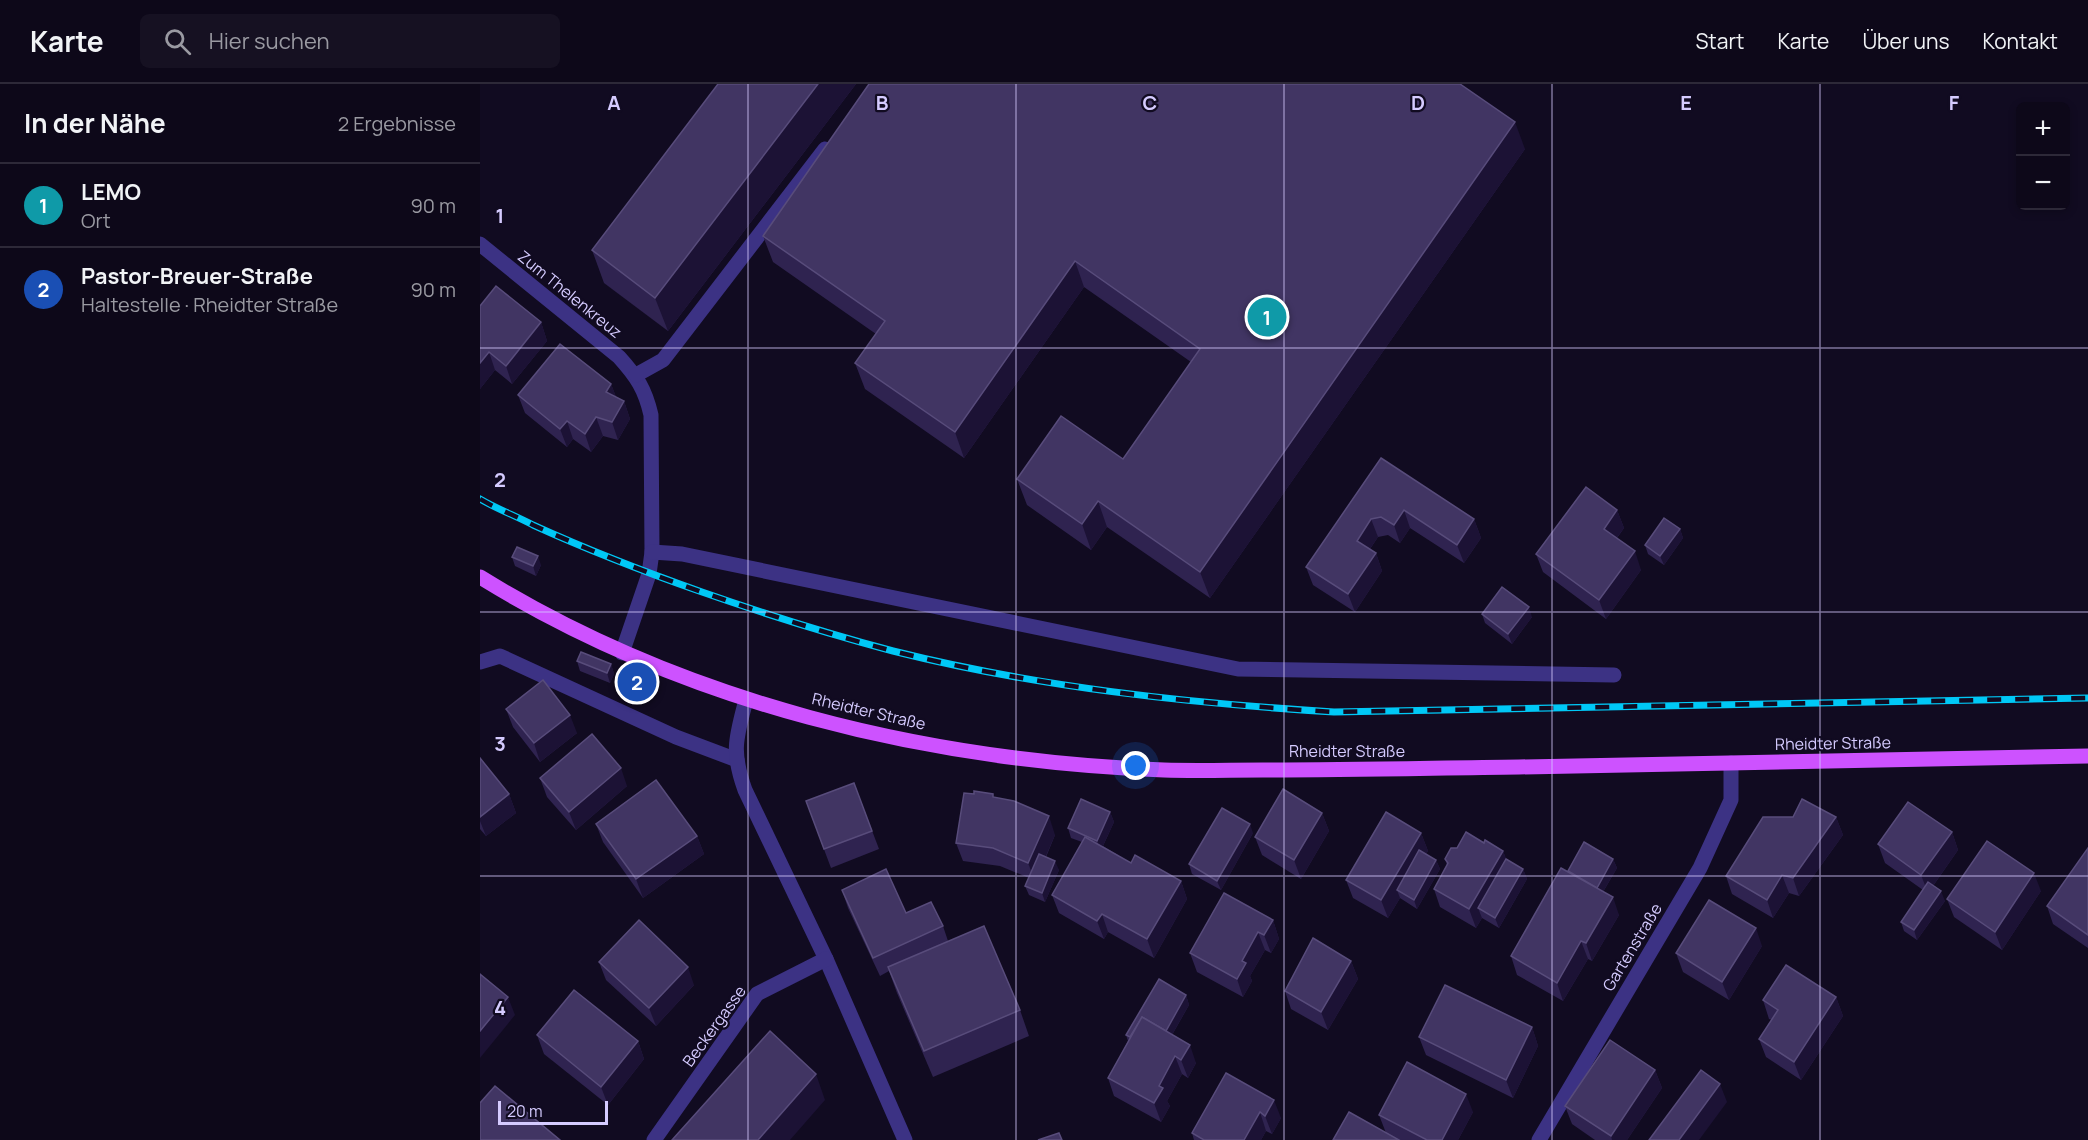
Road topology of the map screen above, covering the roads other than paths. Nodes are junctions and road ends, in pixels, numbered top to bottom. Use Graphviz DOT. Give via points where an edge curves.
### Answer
graph roads {
  1 [pos="831,141"];
  2 [pos="480,244"];
  3 [pos="636,375"];
  4 [pos="652,552"];
  5 [pos="480,577"];
  6 [pos="622,653"];
  7 [pos="480,662"];
  8 [pos="1614,675"];
  9 [pos="746,700"];
  10 [pos="2088,756"];
  11 [pos="736,760"];
  12 [pos="1731,763"];
  13 [pos="826,959"];
  14 [pos="654,1140"];
  15 [pos="905,1140"];
  16 [pos="1539,1140"];
  1 -- 3 [label="street" via="663,360"];
  2 -- 3 [label="street, Zum Thelenkreuz"];
  3 -- 4 [label="street" via="651,415"];
  4 -- 6 [label="street" via="649,574"];
  4 -- 8 [label="street" via="682,554 1238,669"];
  5 -- 6 [label="main road, Rheidter Straße"];
  6 -- 9 [label="main road, Rheidter Straße"];
  7 -- 11 [label="street" via="500,656 676,737"];
  9 -- 11 [label="street" via="735,741"];
  9 -- 12 [label="main road, Rheidter Straße" via="855,729 972,752 1163,770"];
  10 -- 12 [label="main road, Rheidter Straße"];
  11 -- 13 [label="street" via="745,790"];
  12 -- 16 [label="street, Gartenstraße" via="1731,800 1700,868"];
  13 -- 14 [label="street, Beckergasse" via="757,994"];
  13 -- 15 [label="street"];
}
